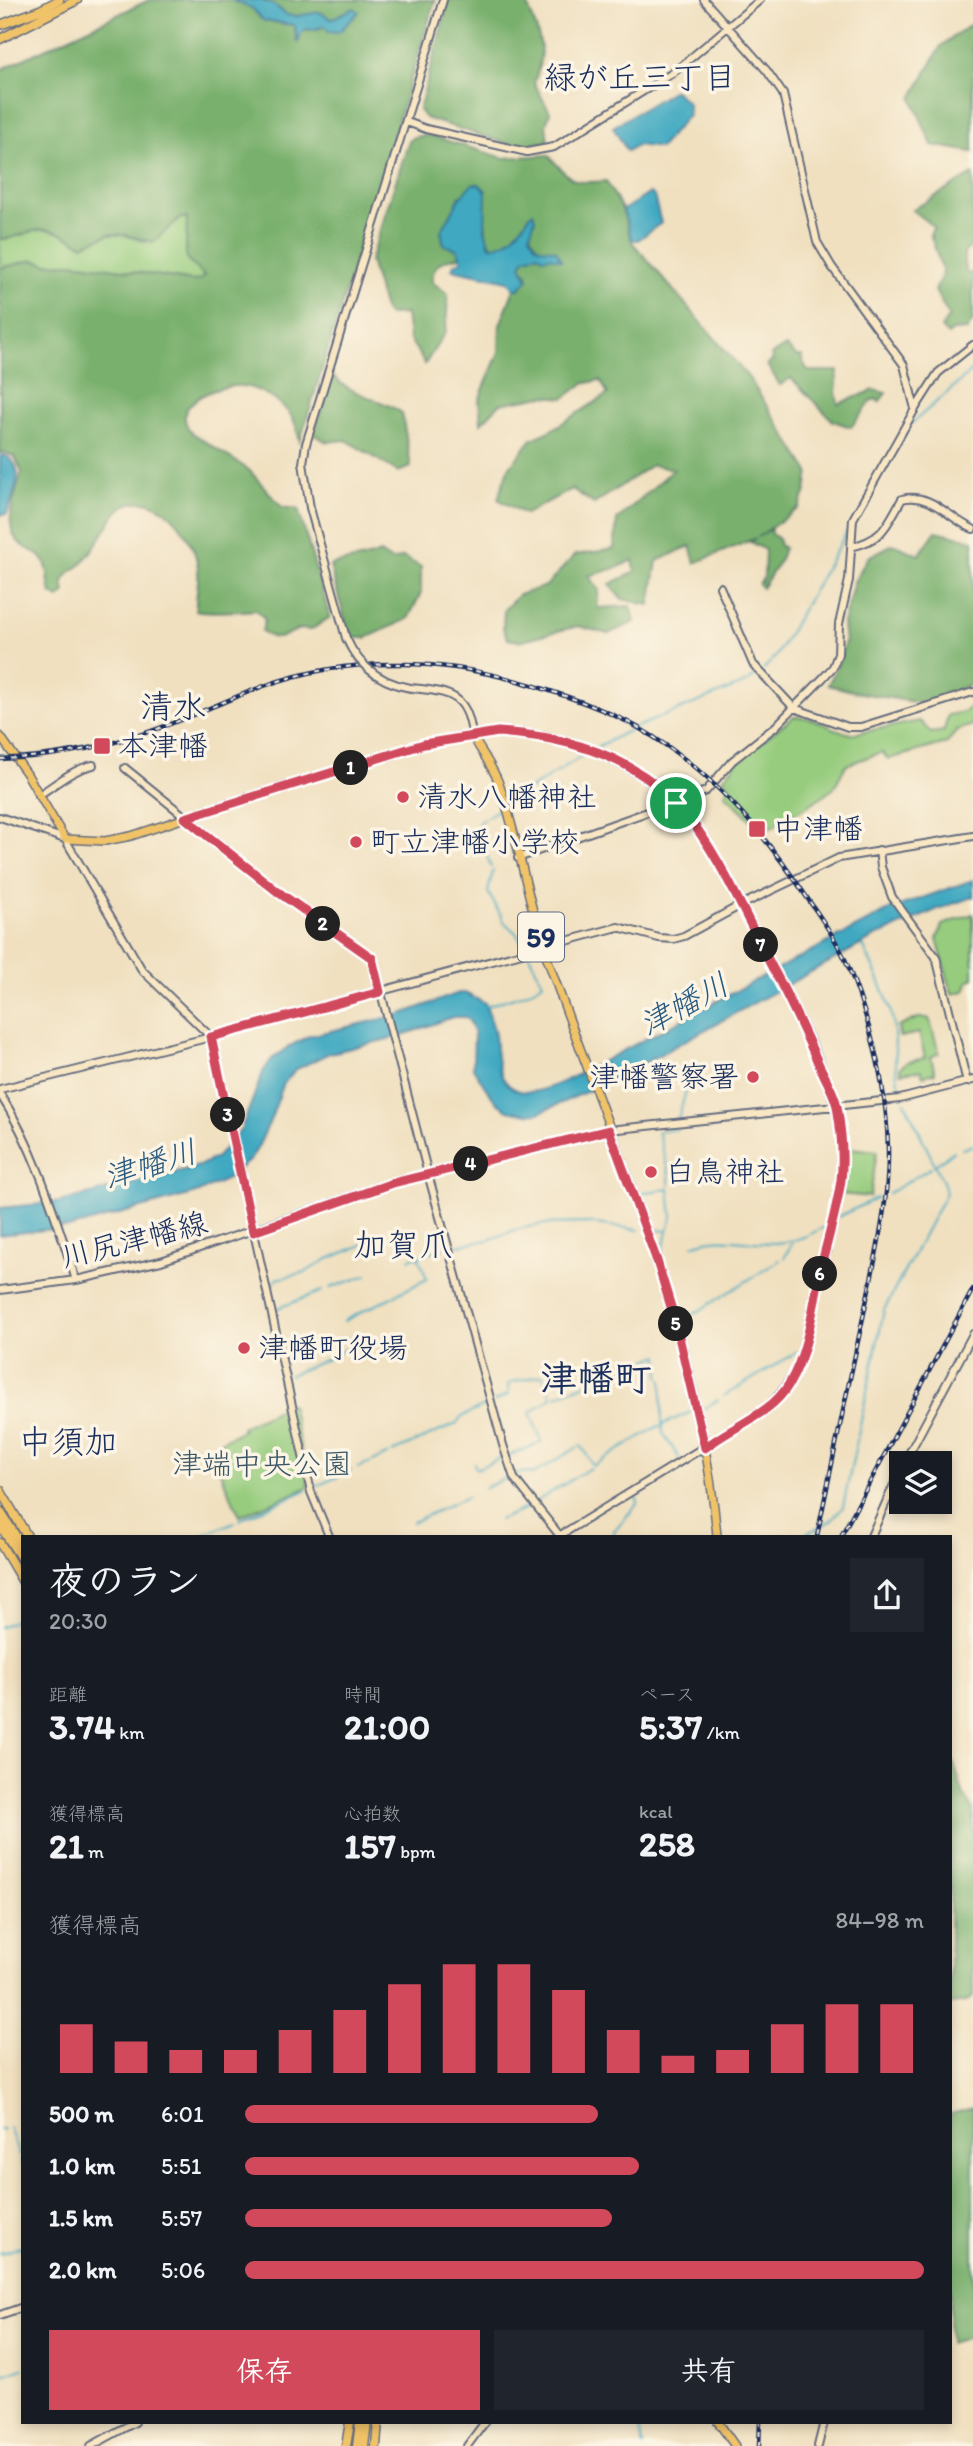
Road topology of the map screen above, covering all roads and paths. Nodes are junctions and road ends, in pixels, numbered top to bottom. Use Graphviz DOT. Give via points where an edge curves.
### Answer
graph roads {
  1 [pos="59,0"];
  2 [pos="77,0"];
  3 [pos="443,0"];
  4 [pos="704,0"];
  5 [pos="760,0"];
  6 [pos="0,25"];
  7 [pos="729,26"];
  8 [pos="0,39"];
  9 [pos="407,122"];
  10 [pos="973,345"];
  11 [pos="915,409"];
  12 [pos="973,529"];
  13 [pos="851,547"];
  14 [pos="720,587"];
  15 [pos="973,692"];
  16 [pos="794,708"];
  17 [pos="472,735"];
  18 [pos="0,736"];
  19 [pos="93,765"];
  20 [pos="125,768"];
  21 [pos="39,795"];
  22 [pos="676,803"];
  23 [pos="0,817"];
  24 [pos="185,818"];
  25 [pos="973,836"];
  26 [pos="65,839"];
  27 [pos="879,850"];
  28 [pos="519,858"];
  29 [pos="741,905"];
  30 [pos="543,947"];
  31 [pos="380,992"];
  32 [pos="211,1037"];
  33 [pos="970,1081"];
  34 [pos="0,1091"];
  35 [pos="836,1105"];
  36 [pos="609,1130"];
  37 [pos="428,1174"];
  38 [pos="253,1232"];
  39 [pos="76,1280"];
  40 [pos="0,1290"];
  41 [pos="973,1334"];
  42 [pos="705,1448"];
  43 [pos="910,1451"];
  44 [pos="0,1490"];
  45 [pos="889,1497"];
  46 [pos="0,1511"];
  47 [pos="3,1524"];
  48 [pos="11,1535"];
  49 [pos="26,1535"];
  50 [pos="329,1535"];
  51 [pos="558,1535"];
  52 [pos="561,1535"];
  53 [pos="717,1535"];
  54 [pos="872,1535"];
  55 [pos="0,1544"];
  56 [pos="21,1546"];
  57 [pos="19,1564"];
  58 [pos="21,2308"];
  59 [pos="0,2315"];
  60 [pos="131,2424"];
  61 [pos="350,2424"];
  62 [pos="360,2424"];
  63 [pos="367,2424"];
  64 [pos="378,2424"];
  65 [pos="484,2424"];
  66 [pos="719,2424"];
  67 [pos="824,2424"];
  68 [pos="91,2446"];
  69 [pos="346,2446"];
  70 [pos="357,2446"];
  71 [pos="364,2446"];
  72 [pos="376,2446"];
  73 [pos="467,2446"];
  74 [pos="735,2446"];
  75 [pos="818,2446"];
  1 -- 6 [label="highway"];
  2 -- 8 [label="highway"];
  3 -- 9 [label="street"];
  4 -- 7 [label="street"];
  5 -- 7 [label="street"];
  7 -- 9 [label="street" via="674,72 554,146 527,152 507,149"];
  7 -- 11 [label="street" via="783,94 817,242 904,365"];
  9 -- 17 [label="street, bridge" via="303,463 310,509 346,638 359,661 395,685 442,692 459,701 467,712"];
  10 -- 11 [label="street" via="938,373"];
  11 -- 13 [label="street" via="853,519"];
  12 -- 13 [label="street" via="930,501 912,496 902,499 873,541"];
  13 -- 16 [label="street" via="838,654 833,667"];
  14 -- 16 [label="street" via="753,664"];
  15 -- 16 [label="street" via="860,727"];
  16 -- 22 [label="street" via="732,761 713,786"];
  17 -- 22 [label="street" via="524,733 592,750 645,777"];
  17 -- 24 [label="main road" via="424,744"];
  17 -- 28 [label="main road, 59" via="496,778"];
  18 -- 21 [label="main road"];
  19 -- 21 [label="street"];
  20 -- 24 [label="street"];
  21 -- 26 [label="main road"];
  22 -- 28 [label="street"];
  22 -- 29 [label="street" via="704,840"];
  23 -- 26 [label="street"];
  24 -- 26 [label="main road" via="105,841"];
  24 -- 31 [label="street" via="278,892 372,958"];
  25 -- 27 [label="street"];
  26 -- 32 [label="street" via="142,970"];
  27 -- 29 [label="street" via="827,862"];
  27 -- 33 [label="street" via="896,902 936,957"];
  28 -- 30 [label="main road, 59"];
  29 -- 30 [label="street" via="673,939 618,927"];
  29 -- 35 [label="street"];
  30 -- 31 [label="street"];
  30 -- 36 [label="main road, 59"];
  31 -- 32 [label="street"];
  31 -- 37 [label="street"];
  32 -- 34 [label="street"];
  32 -- 38 [label="street"];
  33 -- 35 [label="street, 川尻津幡線" via="904,1098"];
  34 -- 39 [label="street" via="50,1199"];
  35 -- 36 [label="street, 川尻津幡線"];
  35 -- 42 [label="street" via="841,1178 802,1354 778,1398"];
  36 -- 37 [label="street, 川尻津幡線"];
  36 -- 42 [label="main road, 59" via="675,1320"];
  37 -- 38 [label="street, 川尻津幡線"];
  37 -- 51 [label="street" via="512,1472"];
  38 -- 39 [label="street, 川尻津幡線" via="179,1256"];
  38 -- 50 [label="street" via="310,1492"];
  39 -- 40 [label="street, 川尻津幡線"];
  41 -- 43 [label="street"];
  42 -- 52 [label="street"];
  42 -- 53 [label="main road, 59"];
  44 -- 49 [label="highway"];
  45 -- 54 [label="street"];
  46 -- 47 [label="highway"];
  47 -- 48 [label="highway"];
  48 -- 56 [label="highway"];
  48 -- 57 [label="highway"];
  55 -- 57 [label="highway"];
  58 -- 59 [label="street"];
  60 -- 68 [label="street"];
  61 -- 69 [label="highway"];
  62 -- 70 [label="highway"];
  63 -- 71 [label="highway"];
  64 -- 72 [label="highway"];
  65 -- 73 [label="street"];
  66 -- 74 [label="main road"];
  67 -- 75 [label="street"];
}
